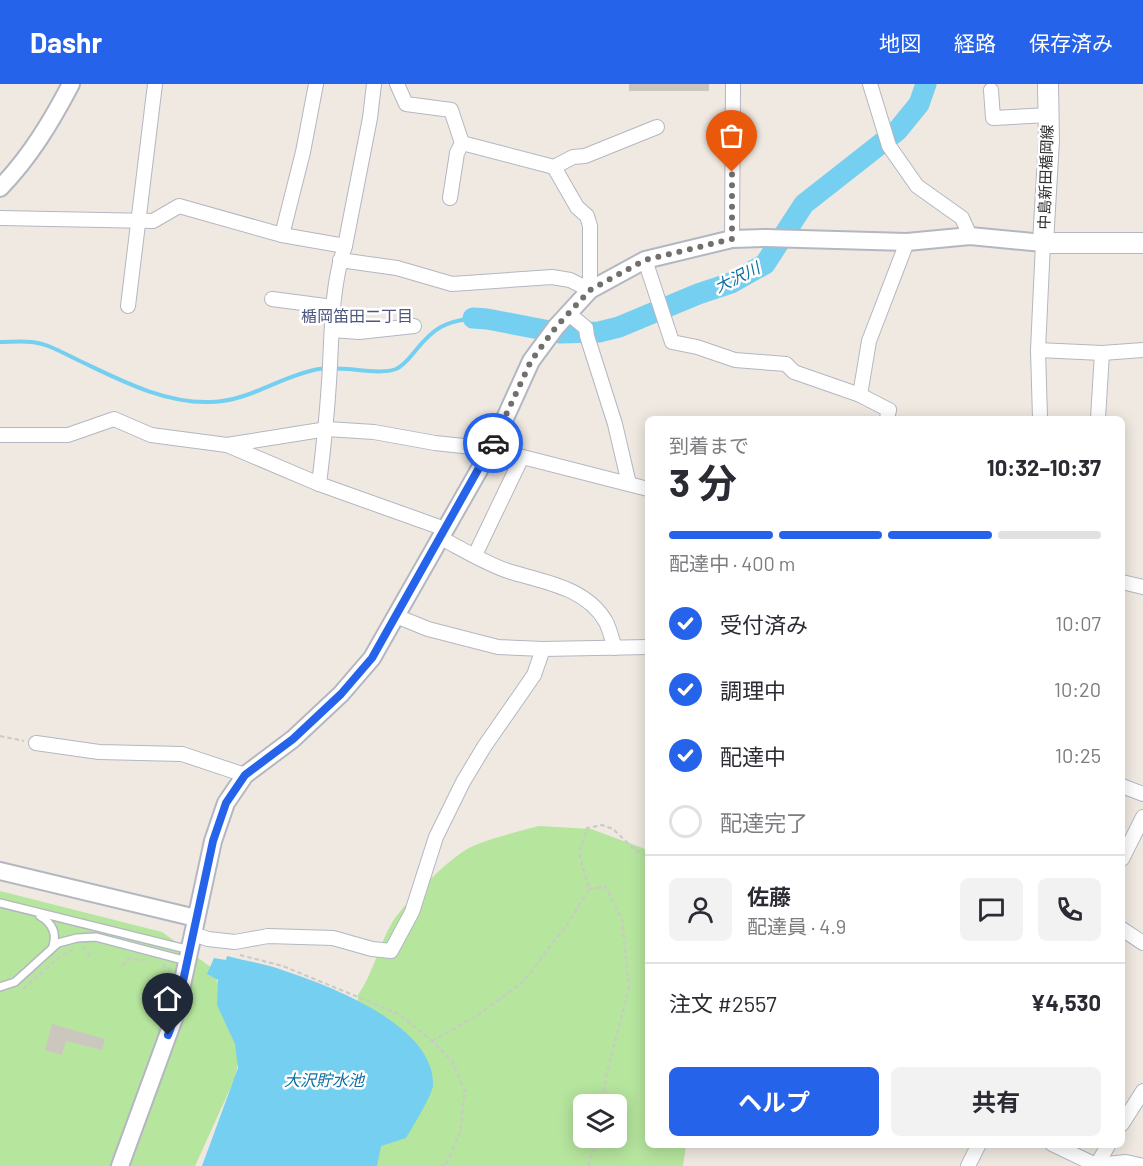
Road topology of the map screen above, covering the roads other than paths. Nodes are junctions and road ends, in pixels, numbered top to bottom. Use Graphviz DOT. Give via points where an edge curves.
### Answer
graph roads {
  1 [pos="71,84"];
  2 [pos="155,84"];
  3 [pos="316,84"];
  4 [pos="374,84"];
  5 [pos="397,84"];
  6 [pos="733,84"];
  7 [pos="870,84"];
  8 [pos="1048,84"];
  9 [pos="991,90"];
  10 [pos="1049,115"];
  11 [pos="657,127"];
  12 [pos="462,143"];
  13 [pos="554,167"];
  14 [pos="0,188"];
  15 [pos="450,198"];
  16 [pos="0,218"];
  17 [pos="138,221"];
  18 [pos="282,235"];
  19 [pos="970,236"];
  20 [pos="732,239"];
  21 [pos="907,242"];
  22 [pos="1043,243"];
  23 [pos="1143,243"];
  24 [pos="342,253"];
  25 [pos="645,260"];
  26 [pos="590,290"];
  27 [pos="272,299"];
  28 [pos="128,306"];
  29 [pos="333,307"];
  30 [pos="569,314"];
  31 [pos="414,326"];
  32 [pos="332,330"];
  33 [pos="1038,350"];
  34 [pos="1143,350"];
  35 [pos="1102,353"];
  36 [pos="860,395"];
  37 [pos="888,416"];
  38 [pos="1040,416"];
  39 [pos="1098,416"];
  40 [pos="327,429"];
  41 [pos="0,435"];
  42 [pos="227,445"];
  43 [pos="490,449"];
  44 [pos="522,457"];
  45 [pos="319,484"];
  46 [pos="629,484"];
  47 [pos="645,488"];
  48 [pos="443,533"];
  49 [pos="475,555"];
  50 [pos="1125,583"];
  51 [pos="1143,587"];
  52 [pos="396,616"];
  53 [pos="645,647"];
  54 [pos="615,648"];
  55 [pos="543,649"];
  56 [pos="36,743"];
  57 [pos="245,775"];
  58 [pos="1125,787"];
  59 [pos="1143,794"];
  60 [pos="1143,818"];
  61 [pos="1125,853"];
  62 [pos="0,871"];
  63 [pos="0,903"];
  64 [pos="24,909"];
  65 [pos="1125,931"];
  66 [pos="192,941"];
  67 [pos="1143,943"];
  68 [pos="52,948"];
  69 [pos="0,987"];
  70 [pos="1143,1090"];
  71 [pos="1125,1119"];
  72 [pos="977,1148"];
  73 [pos="1060,1148"];
  74 [pos="1107,1148"];
  75 [pos="1096,1165"];
  76 [pos="120,1166"];
  77 [pos="968,1166"];
  78 [pos="1143,1166"];
  1 -- 14 [label="street" via="47,130"];
  2 -- 17 [label="street"];
  3 -- 18 [label="street"];
  4 -- 24 [label="street"];
  5 -- 12 [label="street" via="406,104 451,110"];
  6 -- 20 [label="street"];
  7 -- 19 [label="street" via="887,139 917,186 962,218"];
  8 -- 10 [label="main road, 中島新田楯岡線"];
  9 -- 10 [label="street" via="993,118"];
  10 -- 22 [label="main road, 中島新田楯岡線"];
  11 -- 13 [label="street"];
  12 -- 13 [label="street"];
  12 -- 15 [label="street"];
  13 -- 26 [label="street" via="590,226"];
  16 -- 17 [label="street"];
  17 -- 18 [label="street" via="153,221 179,206"];
  17 -- 28 [label="street"];
  18 -- 24 [label="street"];
  19 -- 21 [label="street"];
  19 -- 22 [label="street"];
  20 -- 21 [label="street"];
  20 -- 25 [label="street"];
  21 -- 36 [label="street" via="869,341"];
  22 -- 23 [label="main road, 中島新田楯岡線"];
  22 -- 33 [label="street"];
  24 -- 26 [label="street" via="452,284 552,278 570,280"];
  24 -- 29 [label="street"];
  25 -- 26 [label="street"];
  25 -- 36 [label="street" via="672,342 735,360 786,364 794,372"];
  26 -- 30 [label="street"];
  27 -- 29 [label="street"];
  29 -- 32 [label="street"];
  30 -- 43 [label="street" via="531,361"];
  30 -- 46 [label="street" via="586,332"];
  31 -- 32 [label="street" via="359,332"];
  32 -- 40 [label="street"];
  33 -- 35 [label="street"];
  33 -- 38 [label="street"];
  34 -- 35 [label="street"];
  35 -- 39 [label="street"];
  36 -- 37 [label="street" via="889,410"];
  40 -- 42 [label="street"];
  40 -- 43 [label="street"];
  40 -- 45 [label="street"];
  41 -- 42 [label="street" via="68,435 114,419 151,435"];
  42 -- 45 [label="street"];
  43 -- 44 [label="street"];
  43 -- 48 [label="street"];
  44 -- 46 [label="street"];
  44 -- 49 [label="street"];
  45 -- 48 [label="street"];
  46 -- 47 [label="street"];
  48 -- 49 [label="street"];
  48 -- 52 [label="street"];
  49 -- 54 [label="street" via="509,572 568,589 596,608"];
  50 -- 51 [label="street"];
  52 -- 55 [label="street" via="428,629 498,647"];
  52 -- 57 [label="street" via="372,658 341,694 293,739"];
  53 -- 54 [label="street"];
  54 -- 55 [label="street"];
  55 -- 66 [label="street" via="534,675 463,782 436,837 412,912 391,951 333,938 268,936 236,942"];
  56 -- 57 [label="street" via="99,752 182,754"];
  57 -- 66 [label="street" via="226,803 213,841"];
  58 -- 59 [label="street"];
  60 -- 61 [label="street"];
  62 -- 66 [label="street"];
  63 -- 64 [label="lane"];
  64 -- 66 [label="lane"];
  64 -- 68 [label="lane" via="52,926"];
  65 -- 67 [label="street"];
  66 -- 68 [label="lane" via="86,936"];
  66 -- 76 [label="street" via="176,1014"];
  68 -- 69 [label="lane" via="15,982"];
  70 -- 71 [label="street"];
  72 -- 77 [label="street"];
  73 -- 75 [label="street"];
  74 -- 75 [label="street"];
  75 -- 78 [label="street" via="1126,1162"];
}
